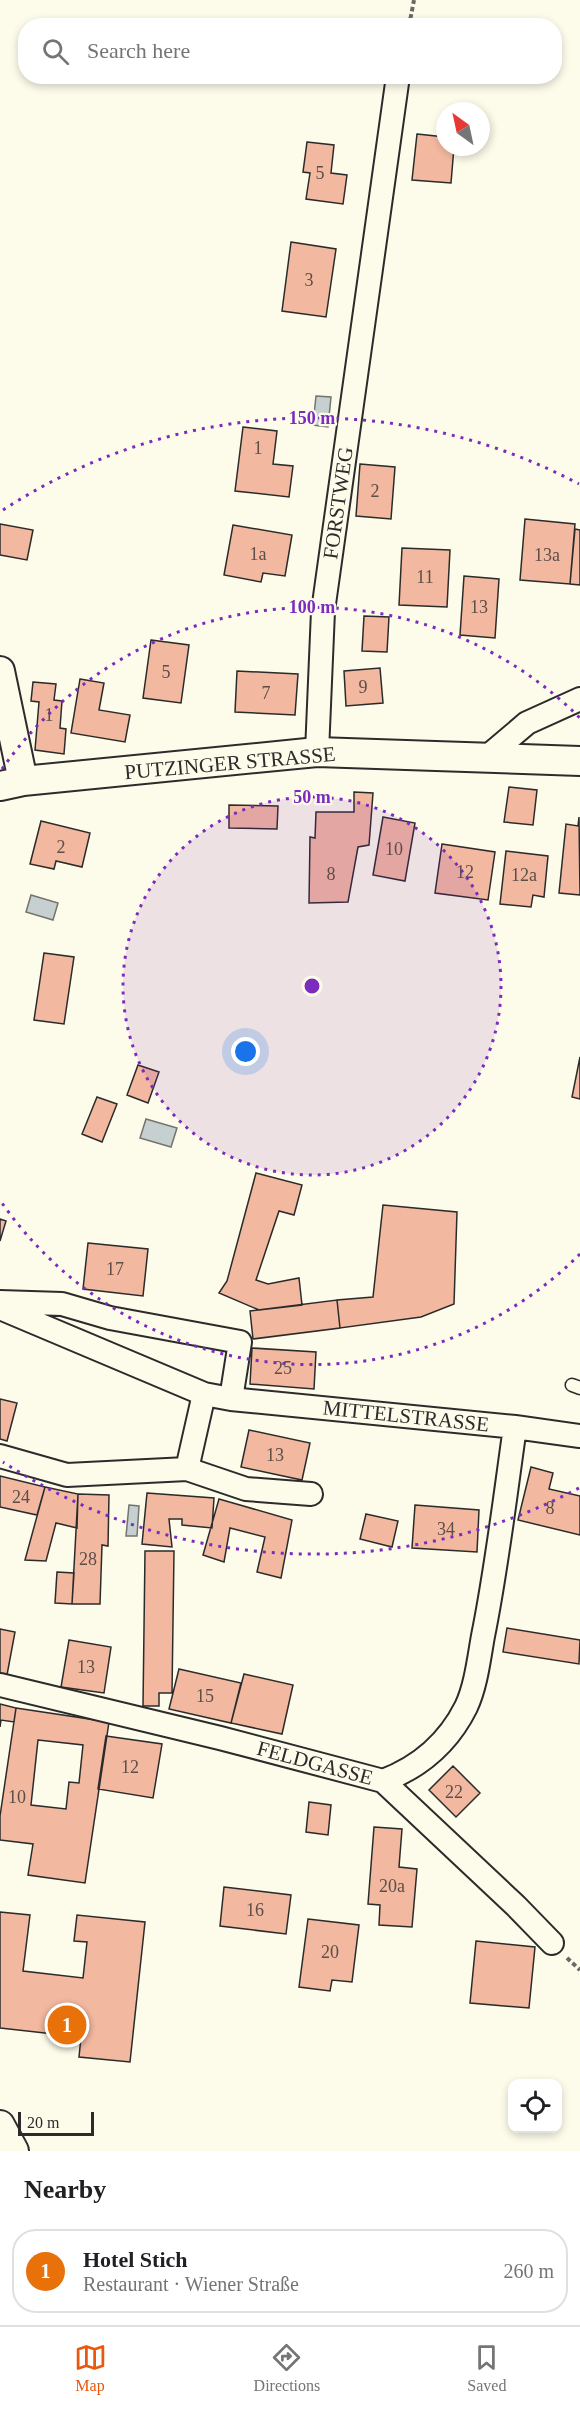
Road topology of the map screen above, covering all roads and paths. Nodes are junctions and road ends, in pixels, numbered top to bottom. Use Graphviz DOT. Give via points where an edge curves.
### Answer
graph roads {
  1 [pos="414,0"];
  2 [pos="411,18"];
  3 [pos="397,84"];
  4 [pos="0,671"];
  5 [pos="580,699"];
  6 [pos="317,752"];
  7 [pos="487,757"];
  8 [pos="580,761"];
  9 [pos="12,784"];
  10 [pos="0,1302"];
  11 [pos="0,1308"];
  12 [pos="204,1394"];
  13 [pos="231,1399"];
  14 [pos="515,1427"];
  15 [pos="580,1436"];
  16 [pos="0,1456"];
  17 [pos="187,1469"];
  18 [pos="311,1494"];
  19 [pos="0,1685"];
  20 [pos="383,1781"];
  21 [pos="552,1943"];
  22 [pos="0,2125"];
  23 [pos="14,2151"];
  1 -- 2 [label="path"];
  3 -- 6 [label="street, FORSTWEG" via="323,611"];
  4 -- 9 [label="street"];
  5 -- 7 [label="street" via="527,723"];
  6 -- 7 [label="street, PUTZINGER STRASSE"];
  6 -- 9 [label="street, PUTZINGER STRASSE"];
  7 -- 8 [label="street, PUTZINGER STRASSE"];
  10 -- 13 [label="street" via="62,1304 111,1318 240,1342"];
  11 -- 12 [label="street, MITTELSTRASSE"];
  12 -- 13 [label="street, MITTELSTRASSE"];
  12 -- 17 [label="street"];
  13 -- 14 [label="street, MITTELSTRASSE"];
  14 -- 15 [label="street, MITTELSTRASSE"];
  14 -- 20 [label="street, FELDGASSE" via="491,1598 467,1705 433,1752 407,1772"];
  16 -- 17 [label="street" via="67,1475"];
  17 -- 18 [label="street" via="246,1489"];
  19 -- 20 [label="street, FELDGASSE"];
  20 -- 21 [label="street"];
  22 -- 23 [label="street"];
}
